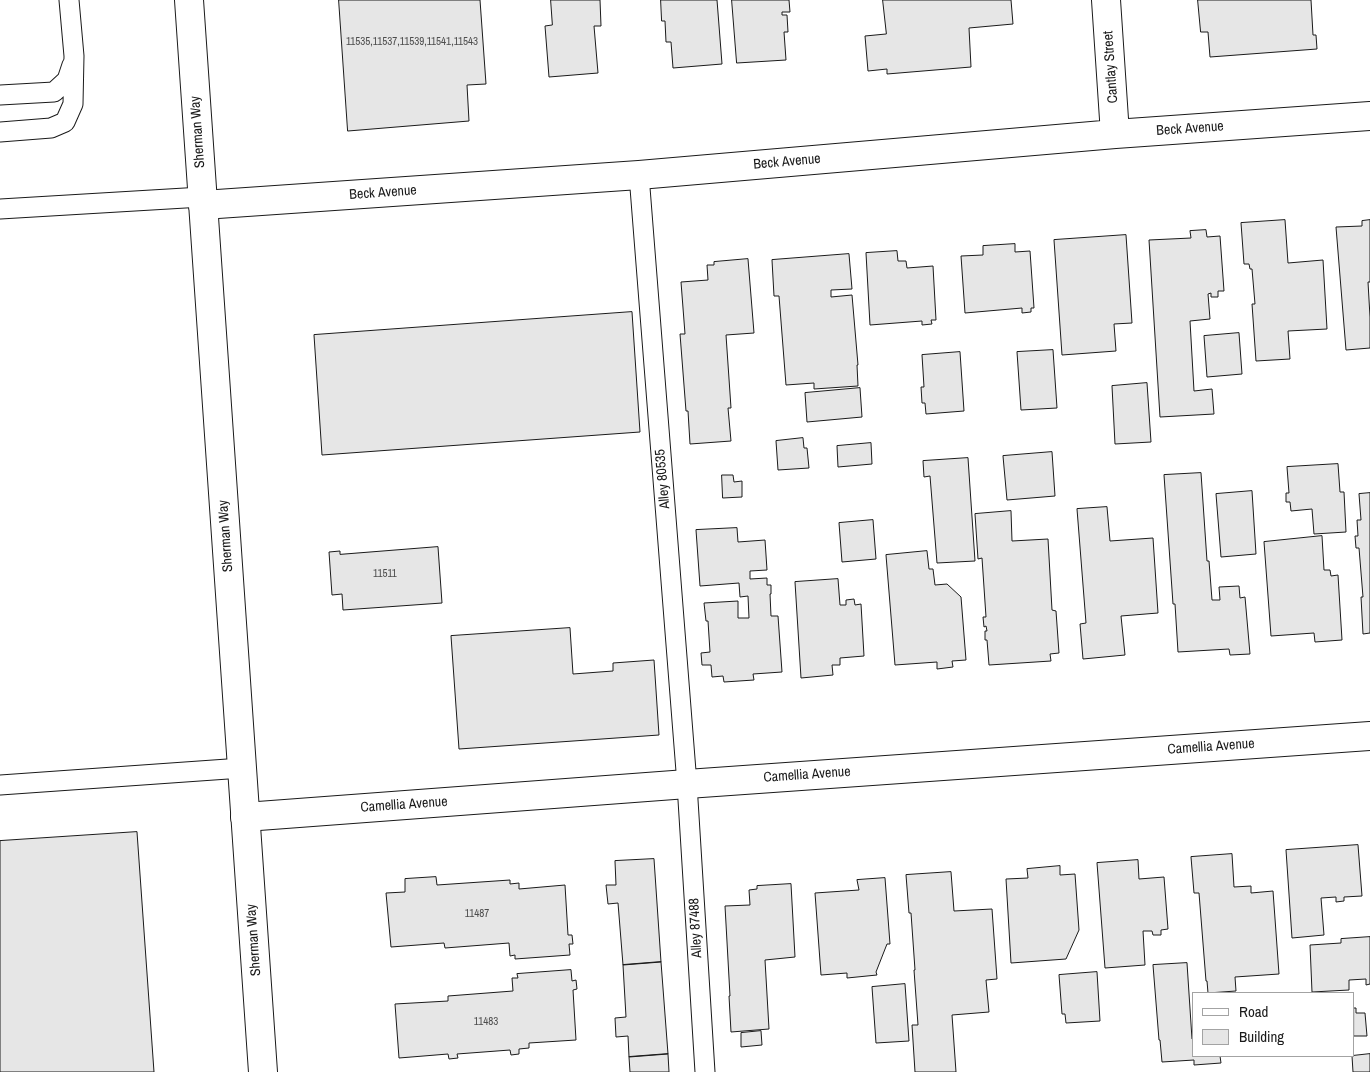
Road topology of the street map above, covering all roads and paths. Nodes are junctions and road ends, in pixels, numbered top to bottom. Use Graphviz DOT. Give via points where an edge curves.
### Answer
graph roads {
  1 [pos="69,0"];
  2 [pos="189,0"];
  3 [pos="1106,0"];
  4 [pos="74,56"];
  5 [pos="0,95"];
  6 [pos="1370,116"];
  7 [pos="0,132"];
  8 [pos="1115,134"];
  9 [pos="638,175"];
  10 [pos="203,201"];
  11 [pos="0,209"];
  12 [pos="1370,736"];
  13 [pos="242,768"];
  14 [pos="687,784"];
  15 [pos="0,785"];
  16 [pos="245,817"];
  17 [pos="263,1072"];
  18 [pos="705,1072"];
  1 -- 4 [label="lane"];
  2 -- 10 [label="street, Sherman Way"];
  3 -- 8 [label="street, Cantlay Street"];
  4 -- 5 [label="lane" via="67,80 54,92"];
  4 -- 7 [label="lane" via="73,104 65,122 51,128"];
  6 -- 8 [label="street, Beck Avenue"];
  8 -- 9 [label="street, Beck Avenue"];
  9 -- 10 [label="street, Beck Avenue"];
  9 -- 14 [label="lane, Alley 80535"];
  10 -- 11 [label="lane"];
  10 -- 13 [label="street, Sherman Way"];
  12 -- 14 [label="street, Camellia Avenue"];
  13 -- 15 [label="lane"];
  13 -- 16 [label="street, Sherman Way"];
  14 -- 16 [label="street, Camellia Avenue"];
  14 -- 18 [label="lane, Alley 87488"];
  16 -- 17 [label="street, Sherman Way"];
}
